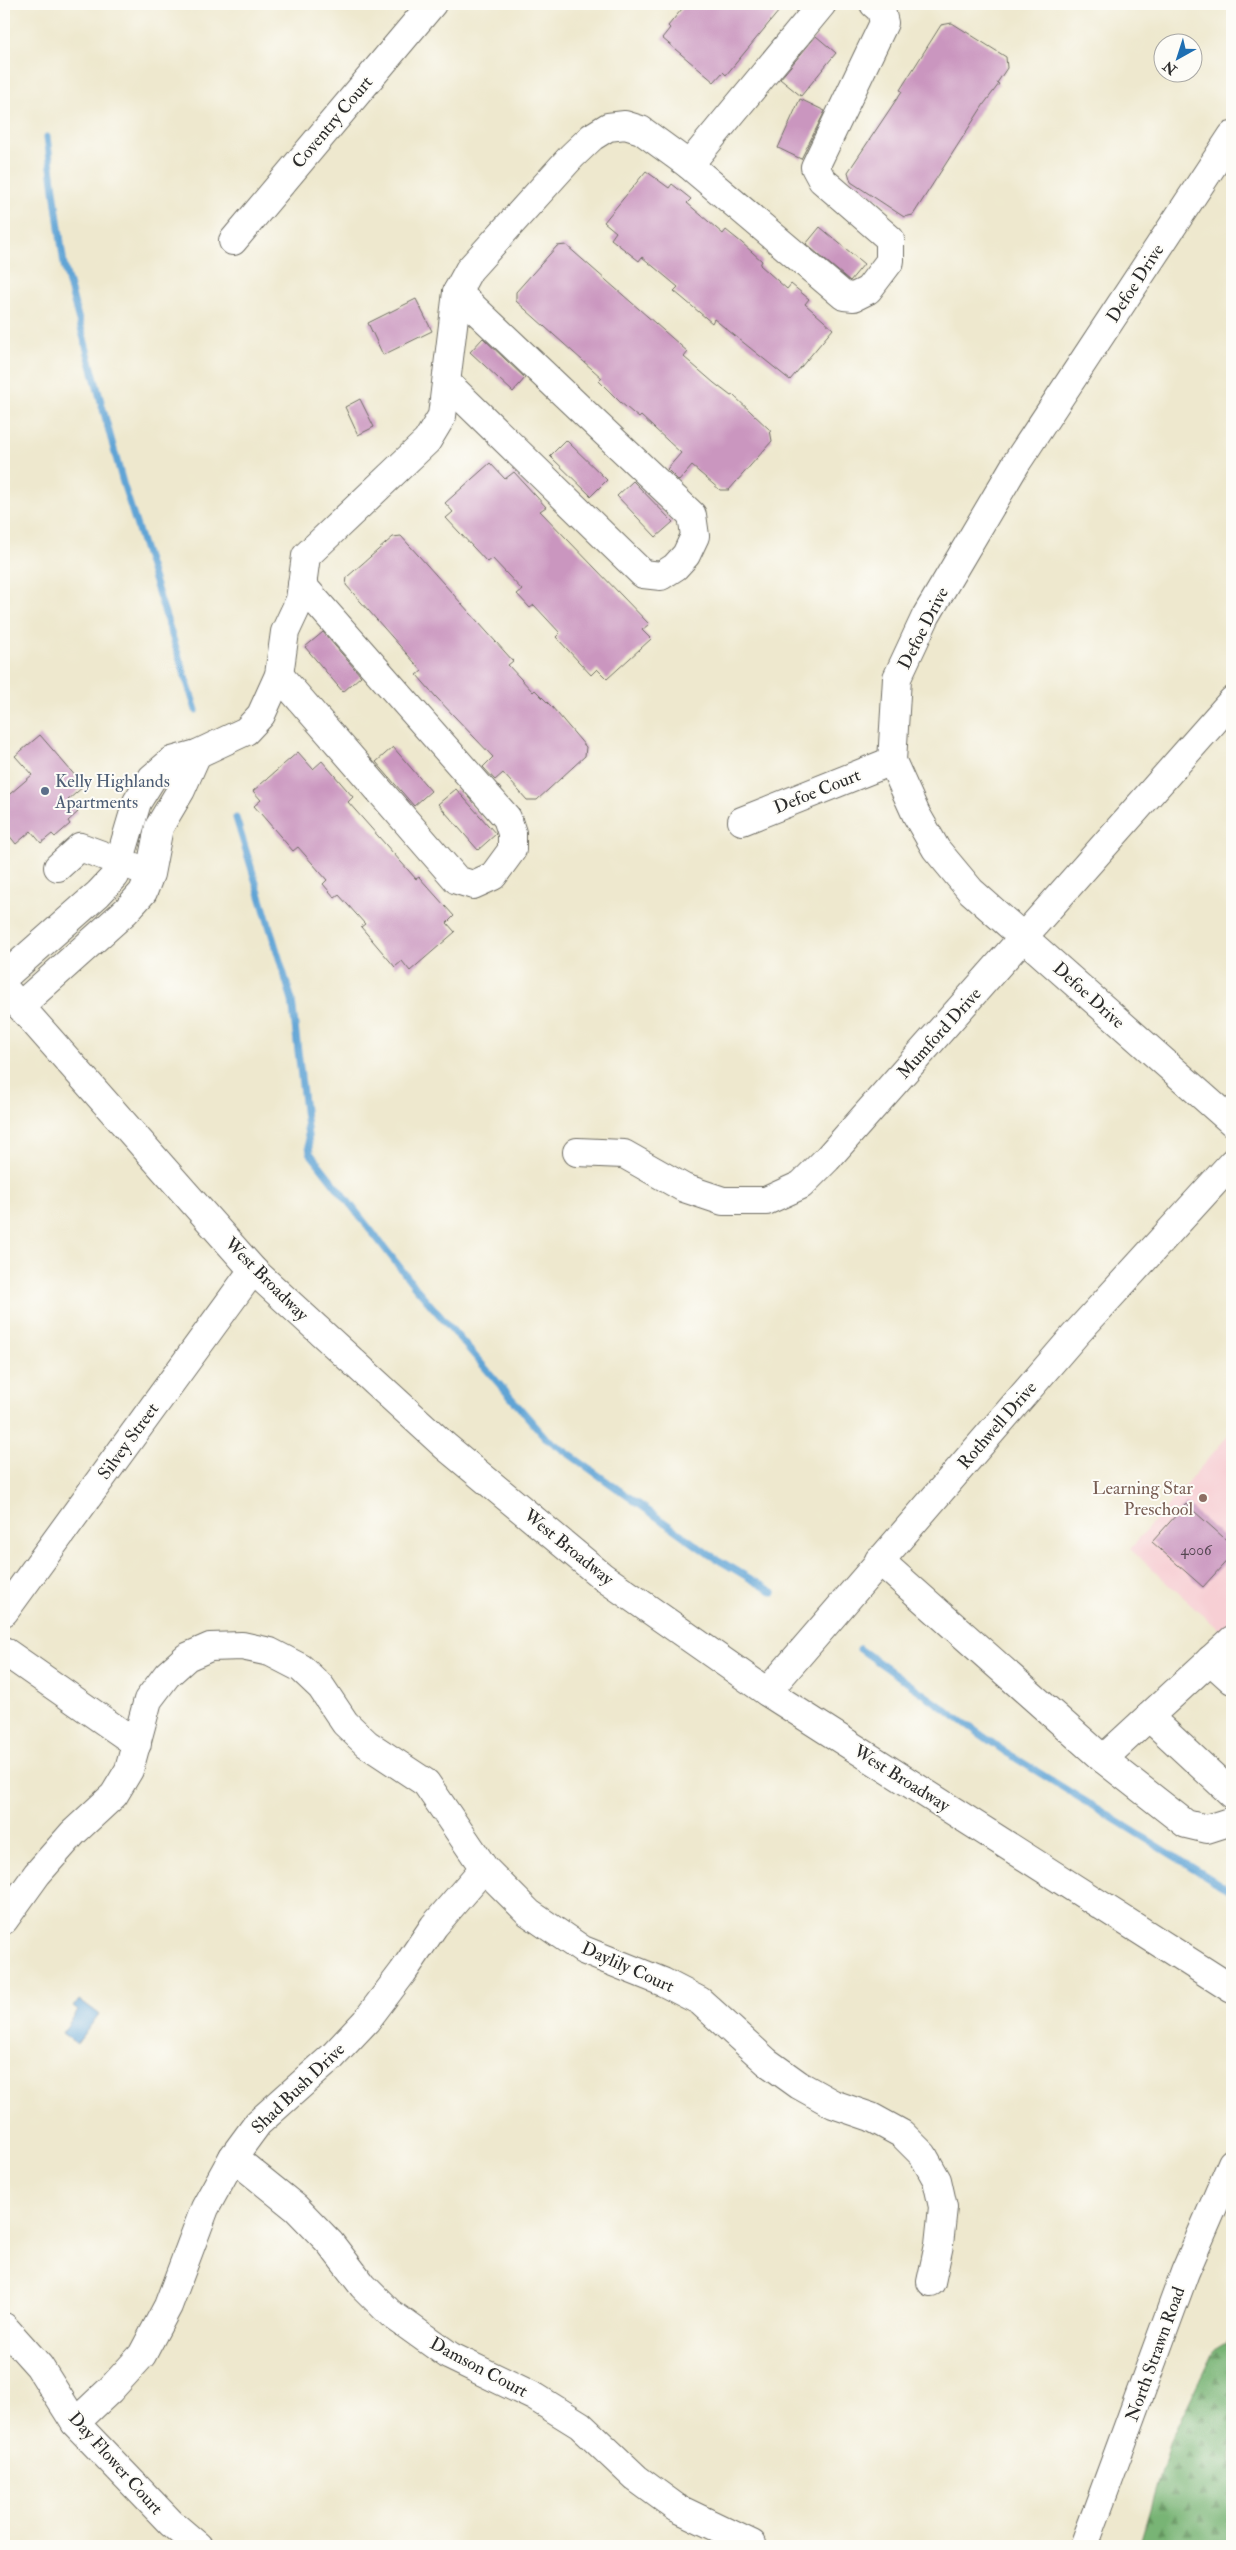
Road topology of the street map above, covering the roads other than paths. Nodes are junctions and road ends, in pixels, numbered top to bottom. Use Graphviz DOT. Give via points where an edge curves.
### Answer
graph roads {
  1 [pos="432,4"];
  2 [pos="822,4"];
  3 [pos="874,4"];
  4 [pos="1232,136"];
  5 [pos="689,165"];
  6 [pos="233,241"];
  7 [pos="457,292"];
  8 [pos="447,383"];
  9 [pos="302,585"];
  10 [pos="279,674"];
  11 [pos="1232,701"];
  12 [pos="197,754"];
  13 [pos="892,761"];
  14 [pos="742,821"];
  15 [pos="121,862"];
  16 [pos="58,867"];
  17 [pos="150,874"];
  18 [pos="1024,937"];
  19 [pos="4,977"];
  20 [pos="12,997"];
  21 [pos="1232,1122"];
  22 [pos="577,1152"];
  23 [pos="1232,1163"];
  24 [pos="253,1270"];
  25 [pos="878,1560"];
  26 [pos="4,1612"];
  27 [pos="1232,1640"];
  28 [pos="4,1651"];
  29 [pos="1210,1660"];
  30 [pos="1232,1680"];
  31 [pos="766,1692"];
  32 [pos="1149,1717"];
  33 [pos="137,1744"];
  34 [pos="1103,1759"];
  35 [pos="1232,1794"];
  36 [pos="1232,1821"];
  37 [pos="484,1868"];
  38 [pos="4,1920"];
  39 [pos="1232,1989"];
  40 [pos="232,2157"];
  41 [pos="1232,2164"];
  42 [pos="931,2282"];
  43 [pos="4,2327"];
  44 [pos="75,2423"];
  45 [pos="752,2544"];
  46 [pos="198,2546"];
  47 [pos="1084,2546"];
  1 -- 6 [label="street, Coventry Court"];
  2 -- 5 [label="street"];
  3 -- 5 [label="street" via="881,10 884,23 815,167 822,180 890,238 890,261 868,290 854,297 844,296"];
  4 -- 13 [label="street, Defoe Drive" via="1017,462 926,616 897,678"];
  5 -- 7 [label="street" via="641,130 625,125 608,127 592,137 559,170 470,270"];
  7 -- 8 [label="street"];
  7 -- 8 [label="street" via="692,515 695,536 686,555 661,576 644,574"];
  8 -- 9 [label="street" via="442,416 427,441 306,556"];
  9 -- 10 [label="street" via="300,600 285,632"];
  9 -- 10 [label="street" via="507,818 512,833 512,850 493,876 473,884 457,880"];
  10 -- 12 [label="street" via="261,715 246,731"];
  11 -- 18 [label="street, Mumford Drive"];
  12 -- 15 [label="street" via="172,761 152,778 138,802"];
  12 -- 17 [label="street" via="159,827"];
  13 -- 14 [label="street, Defoe Court"];
  13 -- 18 [label="street, Defoe Drive" via="936,849 971,891"];
  15 -- 16 [label="street" via="80,847"];
  15 -- 17 [label="street"];
  15 -- 19 [label="street" via="115,876 98,894"];
  17 -- 20 [label="street" via="143,892 126,911"];
  18 -- 21 [label="street, Defoe Drive"];
  18 -- 22 [label="street, Mumford Drive" via="801,1185 766,1201 723,1201 684,1188 624,1154"];
  20 -- 24 [label="street, West Broadway"];
  23 -- 25 [label="street, Rothwell Drive" via="1075,1335"];
  24 -- 26 [label="street, Silvey Street"];
  24 -- 31 [label="street, West Broadway" via="445,1446 603,1577"];
  25 -- 31 [label="street, Rothwell Drive"];
  25 -- 34 [label="street"];
  27 -- 29 [label="street"];
  28 -- 33 [label="street"];
  29 -- 30 [label="street"];
  29 -- 32 [label="street"];
  31 -- 39 [label="street, West Broadway"];
  32 -- 34 [label="street"];
  32 -- 35 [label="street"];
  33 -- 37 [label="street, Daylily Court" via="148,1700 167,1675 187,1657 210,1647 242,1646 270,1652 301,1668 321,1687 345,1723 367,1744 426,1783"];
  33 -- 38 [label="street" via="129,1770 114,1795 37,1874"];
  34 -- 36 [label="street" via="1186,1824 1207,1829"];
  37 -- 40 [label="street, Shad Bush Drive" via="434,1926 366,2021 332,2057 258,2123"];
  37 -- 42 [label="street, Daylily Court" via="529,1913 583,1950 664,1982 700,2001 767,2062 800,2086 902,2134 923,2155 937,2180 942,2207 939,2245"];
  40 -- 44 [label="street, Shad Bush Drive" via="205,2208 168,2306 142,2355"];
  40 -- 45 [label="street, Damson Court" via="296,2208 390,2313 450,2356 535,2397 580,2425 636,2478 678,2508"];
  41 -- 47 [label="street, North Strawn Road" via="1185,2272"];
  43 -- 44 [label="street, Day Flower Court" via="39,2366"];
  44 -- 46 [label="street, Day Flower Court" via="171,2524"];
}
